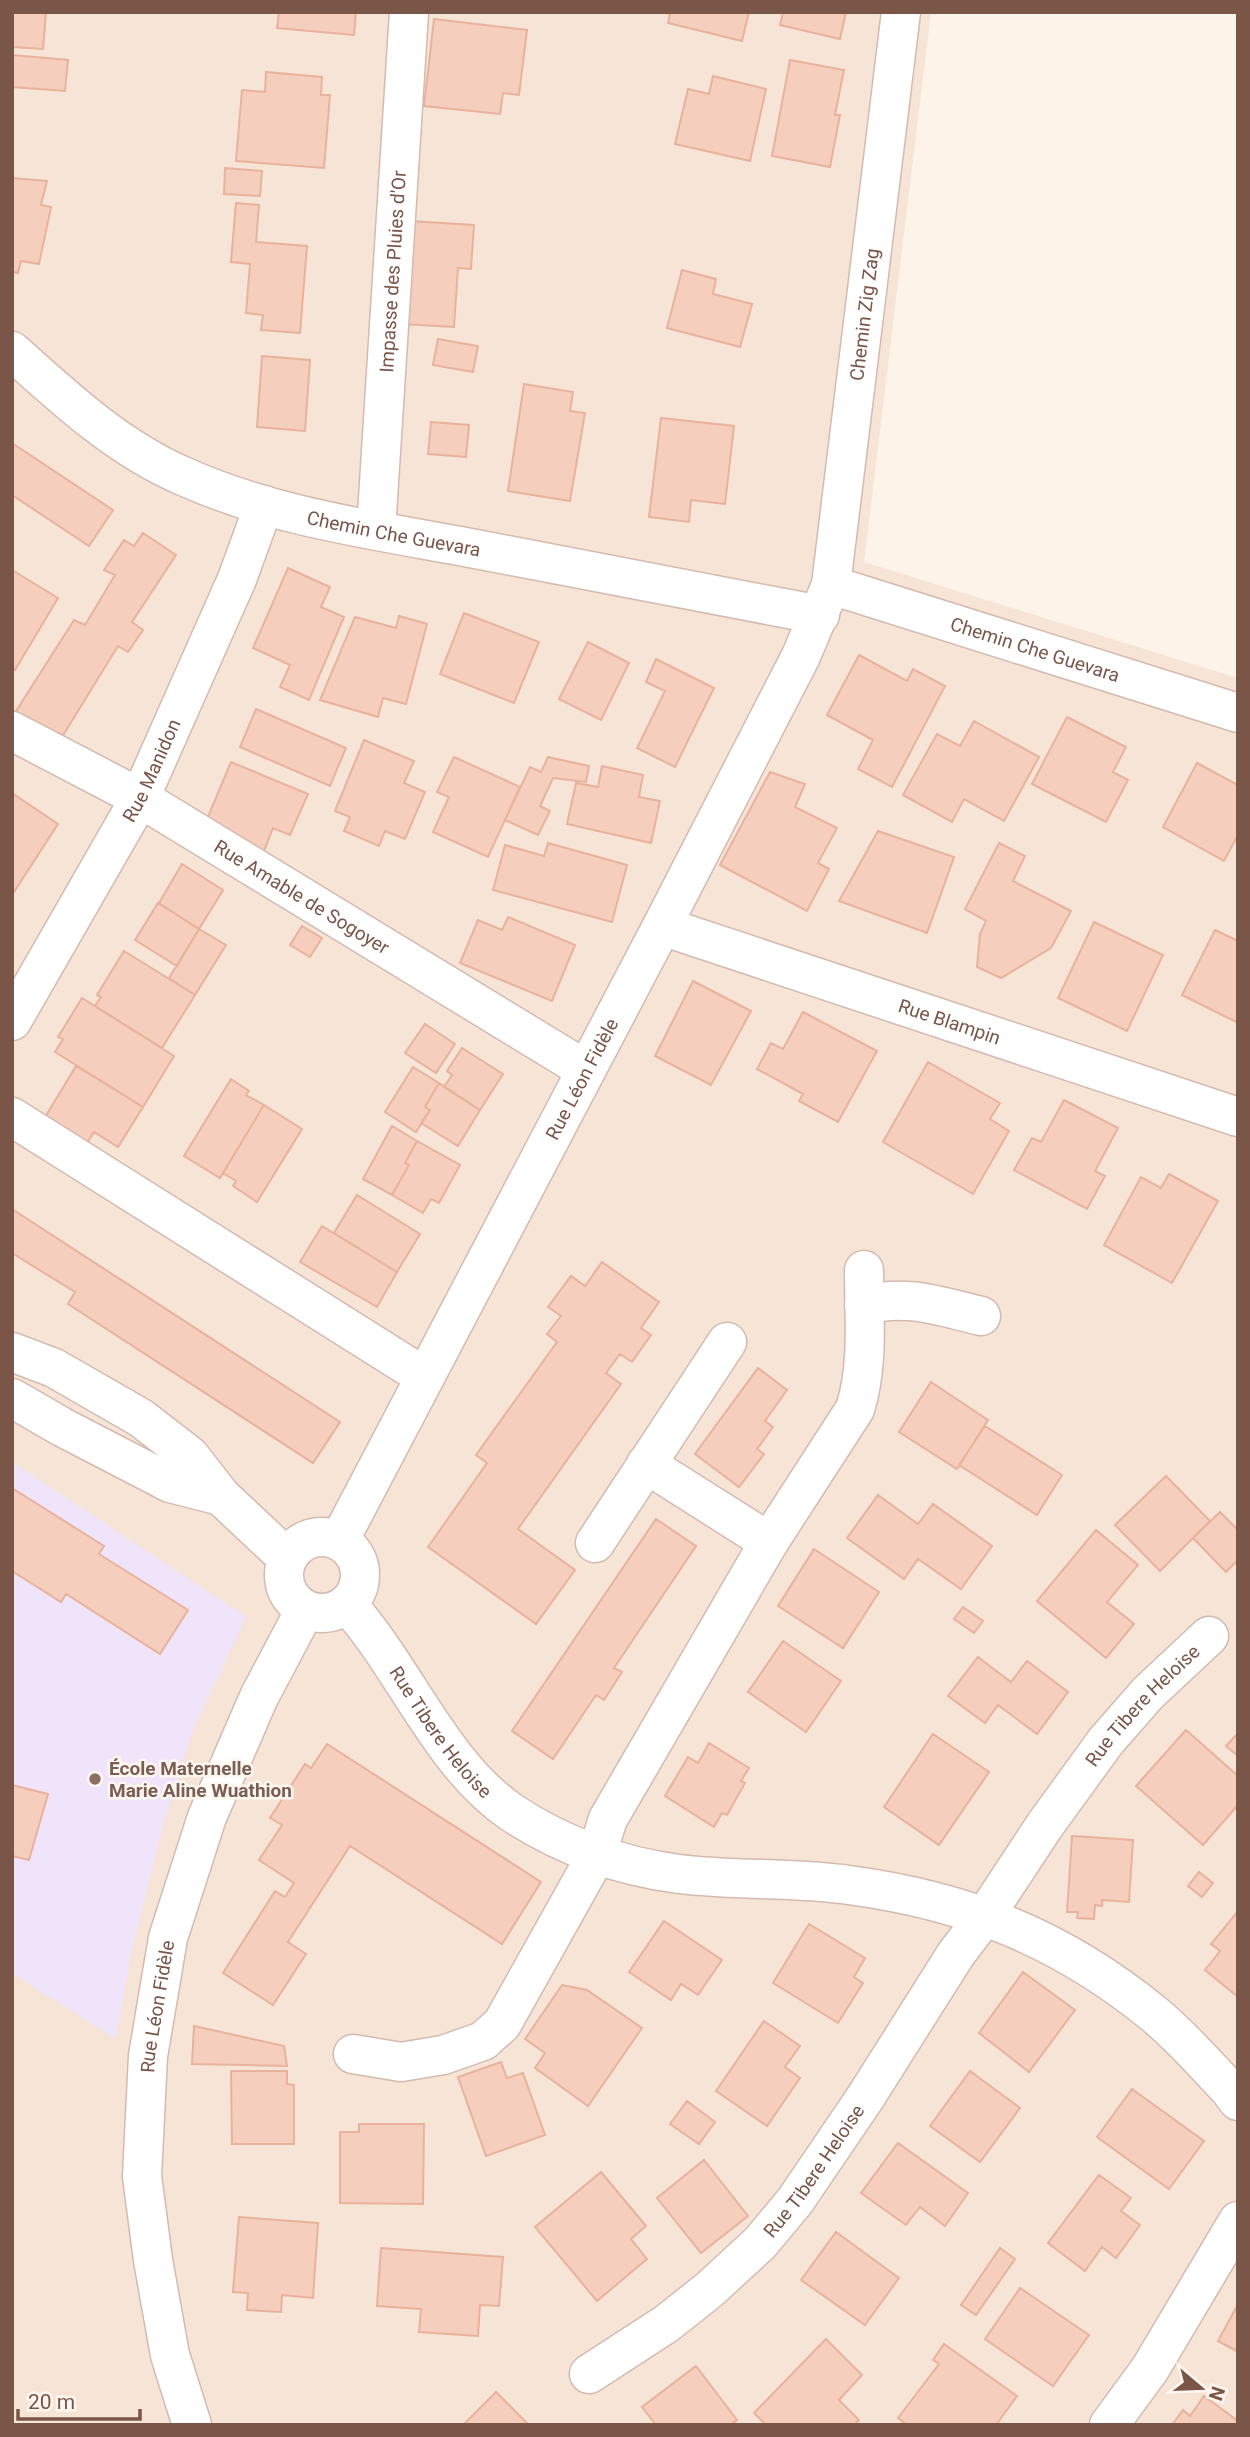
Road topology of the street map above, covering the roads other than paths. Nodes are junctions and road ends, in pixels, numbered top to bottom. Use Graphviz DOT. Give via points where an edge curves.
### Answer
graph roads {
  1 [pos="409,12"];
  2 [pos="901,12"];
  3 [pos="12,351"];
  4 [pos="264,505"];
  5 [pos="376,530"];
  6 [pos="825,600"];
  7 [pos="1238,713"];
  8 [pos="12,731"];
  9 [pos="140,798"];
  10 [pos="662,926"];
  11 [pos="12,1021"];
  12 [pos="586,1070"];
  13 [pos="12,1117"];
  14 [pos="1238,1117"];
  15 [pos="981,1317"];
  16 [pos="727,1342"];
  17 [pos="12,1352"];
  18 [pos="425,1377"];
  19 [pos="12,1398"];
  20 [pos="646,1464"];
  21 [pos="221,1496"];
  22 [pos="339,1541"];
  23 [pos="769,1542"];
  24 [pos="595,1543"];
  25 [pos="287,1558"];
  26 [pos="347,1604"];
  27 [pos="305,1610"];
  28 [pos="1209,1636"];
  29 [pos="596,1856"];
  30 [pos="985,1916"];
  31 [pos="353,2054"];
  32 [pos="1238,2101"];
  33 [pos="1238,2221"];
  34 [pos="589,2374"];
  35 [pos="192,2425"];
  36 [pos="1109,2425"];
  1 -- 5 [label="street, Impasse des Pluies d'Or"];
  2 -- 6 [label="street, Chemin Zig Zag"];
  3 -- 4 [label="street, Chemin Che Guevara" via="124,444 182,476"];
  4 -- 5 [label="street, Chemin Che Guevara"];
  4 -- 9 [label="street, Rue Manidon" via="237,579"];
  5 -- 6 [label="street, Chemin Che Guevara"];
  6 -- 7 [label="street, Chemin Che Guevara"];
  6 -- 10 [label="street, Rue Léon Fidèle" via="801,656"];
  8 -- 9 [label="street, Rue Amable de Sogoyer"];
  9 -- 11 [label="street, Rue Manidon"];
  9 -- 12 [label="street, Rue Amable de Sogoyer"];
  10 -- 12 [label="street, Rue Léon Fidèle"];
  10 -- 14 [label="street, Rue Blampin"];
  12 -- 18 [label="street, Rue Léon Fidèle"];
  13 -- 18 [label="street"];
  15 -- 23 [label="street" via="915,1300 888,1299 864,1287 862,1387 855,1409"];
  16 -- 20 [label="street"];
  17 -- 21 [label="street" via="54,1368 141,1418 190,1456"];
  18 -- 22 [label="street, Rue Léon Fidèle"];
  19 -- 21 [label="street" via="170,1483"];
  20 -- 23 [label="street"];
  20 -- 24 [label="street"];
  21 -- 25 [label="street"];
  22 -- 25 [label="street" via="325,1536 310,1538"];
  22 -- 26 [label="street" via="351,1550 360,1577"];
  23 -- 29 [label="street" via="608,1819"];
  25 -- 27 [label="street" via="285,1587"];
  26 -- 27 [label="street" via="334,1611"];
  26 -- 29 [label="street, Rue Tibere Heloise" via="484,1790 556,1838"];
  27 -- 35 [label="street, Rue Léon Fidèle" via="259,1696 207,1817 168,1938 148,2056 142,2176 170,2355"];
  28 -- 30 [label="street, Rue Tibere Heloise" via="1148,1693 1106,1741"];
  29 -- 30 [label="street, Rue Tibere Heloise" via="679,1874 847,1884 915,1895"];
  29 -- 31 [label="street" via="502,2024 483,2041 443,2055 401,2062"];
  30 -- 32 [label="street, Rue Tibere Heloise" via="1039,1937 1098,1971 1156,2015"];
  30 -- 34 [label="street, Rue Tibere Heloise" via="794,2201 760,2243 666,2324"];
  33 -- 36 [label="street" via="1150,2370"];
}
